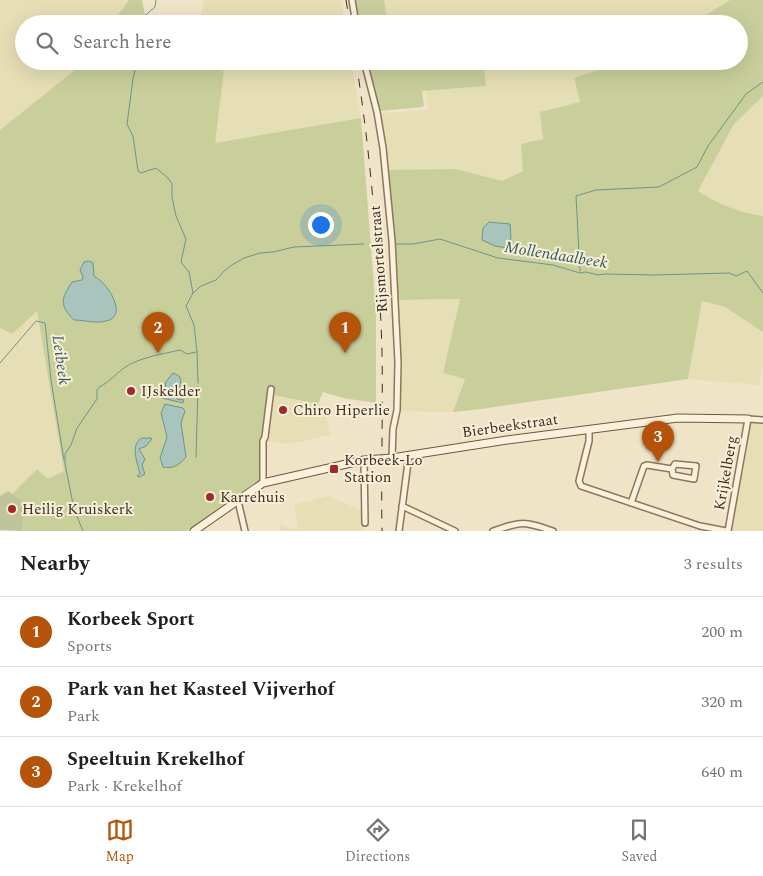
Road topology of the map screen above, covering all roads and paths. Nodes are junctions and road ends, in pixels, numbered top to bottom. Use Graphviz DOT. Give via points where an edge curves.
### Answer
graph roads {
  1 [pos="352,0"];
  2 [pos="354,15"];
  3 [pos="366,70"];
  4 [pos="271,389"];
  5 [pos="748,418"];
  6 [pos="763,420"];
  7 [pos="588,429"];
  8 [pos="409,455"];
  9 [pos="392,458"];
  10 [pos="364,460"];
  11 [pos="672,469"];
  12 [pos="263,483"];
  13 [pos="238,501"];
  14 [pos="631,503"];
  15 [pos="402,506"];
  16 [pos="365,523"];
  17 [pos="194,531"];
  18 [pos="245,531"];
  19 [pos="399,531"];
  20 [pos="455,531"];
  21 [pos="493,531"];
  22 [pos="553,531"];
  23 [pos="727,531"];
  1 -- 2 [label="street"];
  3 -- 9 [label="street, Rijsmortelstraat" via="383,148 392,241 398,362"];
  4 -- 12 [label="street" via="263,441"];
  5 -- 6 [label="street, Bierbeekstraat"];
  5 -- 7 [label="street, Bierbeekstraat" via="678,418"];
  5 -- 23 [label="street, Krijkelberg"];
  7 -- 8 [label="street, Bierbeekstraat"];
  7 -- 14 [label="street" via="589,442 580,484"];
  8 -- 9 [label="street, Bierbeekstraat"];
  8 -- 15 [label="street"];
  9 -- 10 [label="street, Bierbeekstraat"];
  10 -- 12 [label="street, Bierbeekstraat"];
  10 -- 16 [label="street"];
  11 -- 11 [label="street" via="673,475 694,480 696,466 675,464"];
  11 -- 14 [label="street" via="644,466"];
  12 -- 13 [label="street, Bierbeekstraat"];
  13 -- 17 [label="street, Bierbeekstraat"];
  13 -- 18 [label="street"];
  14 -- 23 [label="street" via="700,526"];
  15 -- 19 [label="street"];
  15 -- 20 [label="street"];
  21 -- 22 [label="street" via="518,523"];
}
